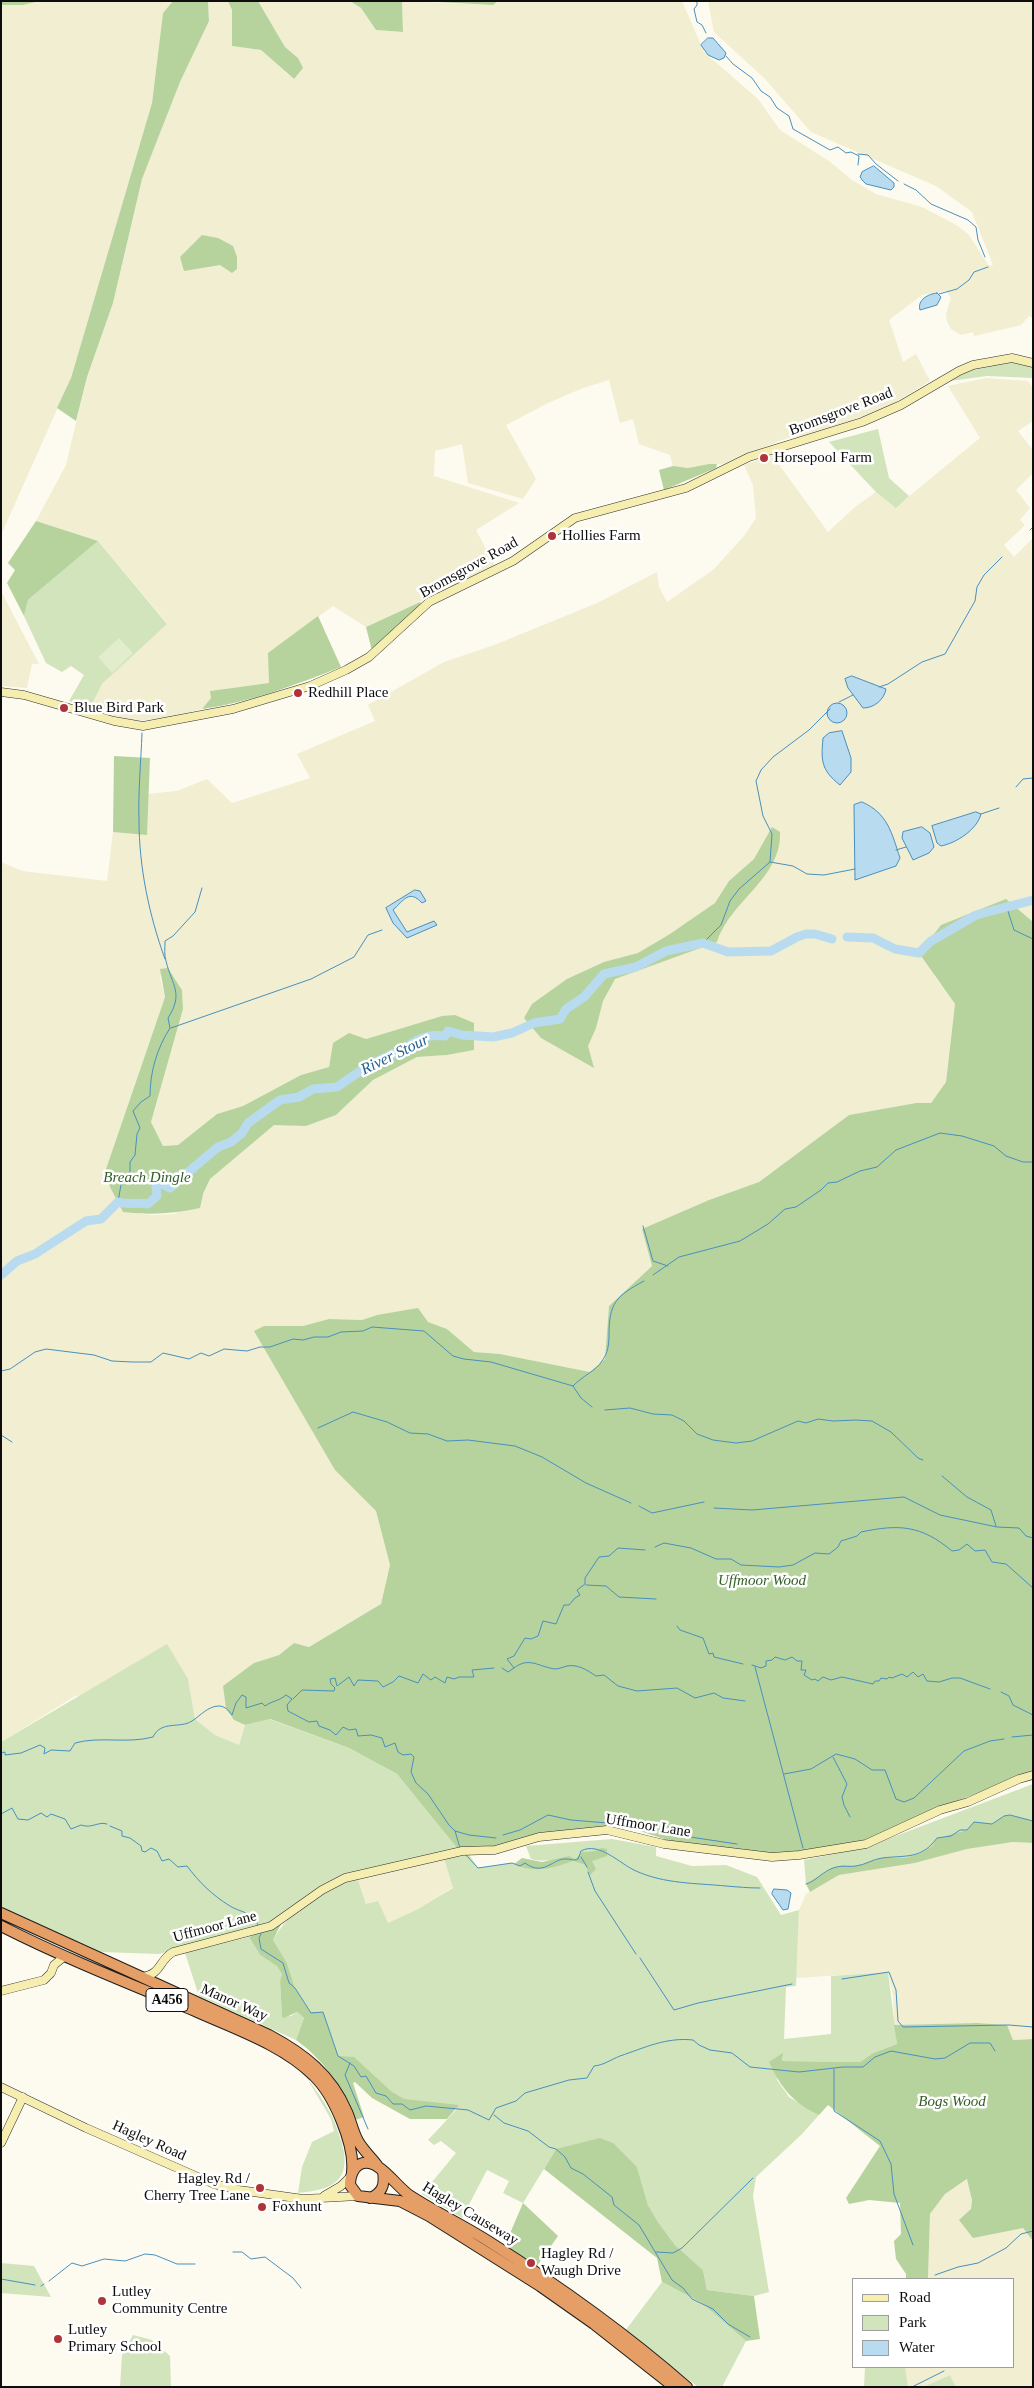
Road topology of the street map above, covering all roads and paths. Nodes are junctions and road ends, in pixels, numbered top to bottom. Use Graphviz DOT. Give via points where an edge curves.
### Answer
graph roads {
  1 [pos="1033,363"];
  2 [pos="1,692"];
  3 [pos="1033,1775"];
  4 [pos="1,1913"];
  5 [pos="1,1926"];
  6 [pos="37,1942"];
  7 [pos="66,1956"];
  8 [pos="54,1965"];
  9 [pos="157,1972"];
  10 [pos="140,1978"];
  11 [pos="1,1990"];
  12 [pos="167,1990"];
  13 [pos="1,2087"];
  14 [pos="24,2097"];
  15 [pos="1,2143"];
  16 [pos="380,2168"];
  17 [pos="351,2175"];
  18 [pos="358,2196"];
  19 [pos="323,2197"];
  20 [pos="369,2198"];
  21 [pos="674,2387"];
  22 [pos="687,2387"];
  1 -- 2 [label="main road, Bromsgrove Road" via="1012,358 973,365 901,405 862,422 749,457 686,488 575,518 513,561 429,602 369,657 310,686 232,709 143,726 130,726 24,695"];
  3 -- 9 [label="main road, Uffmoor Lane" via="940,1810 866,1844 787,1857 664,1844 608,1830 540,1837 495,1850 462,1851 421,1860 345,1878 271,1926 174,1952 167,1956"];
  4 -- 10 [label="highway, Manor Way / A456"];
  5 -- 6 [label="highway, Manor Way / A456"];
  6 -- 7 [label="highway, Manor Way / A456"];
  6 -- 8 [label="main road"];
  7 -- 8 [label="main road"];
  7 -- 17 [label="highway, Manor Way / A456" via="227,2025 296,2060 315,2076 334,2104 352,2152"];
  8 -- 11 [label="main road" via="44,1980"];
  9 -- 10 [label="main road"];
  9 -- 12 [label="main road"];
  10 -- 12 [label="highway, Manor Way / A456"];
  12 -- 16 [label="highway, Manor Way / A456" via="269,2035 311,2060 332,2084 358,2141"];
  13 -- 14 [label="main road, Hagley Road"];
  14 -- 15 [label="main road"];
  14 -- 19 [label="main road, Hagley Road" via="214,2184 303,2199"];
  16 -- 17 [label="highway" via="364,2163"];
  16 -- 20 [label="highway" via="383,2187"];
  16 -- 22 [label="highway, Hagley Causeway / A456" via="409,2195 545,2278"];
  17 -- 18 [label="highway, A456" via="352,2191"];
  17 -- 19 [label="main road"];
  18 -- 19 [label="main road, Hagley Road"];
  18 -- 20 [label="highway"];
  20 -- 21 [label="highway, Hagley Causeway" via="400,2201 412,2206 482,2248 594,2324"];
}
